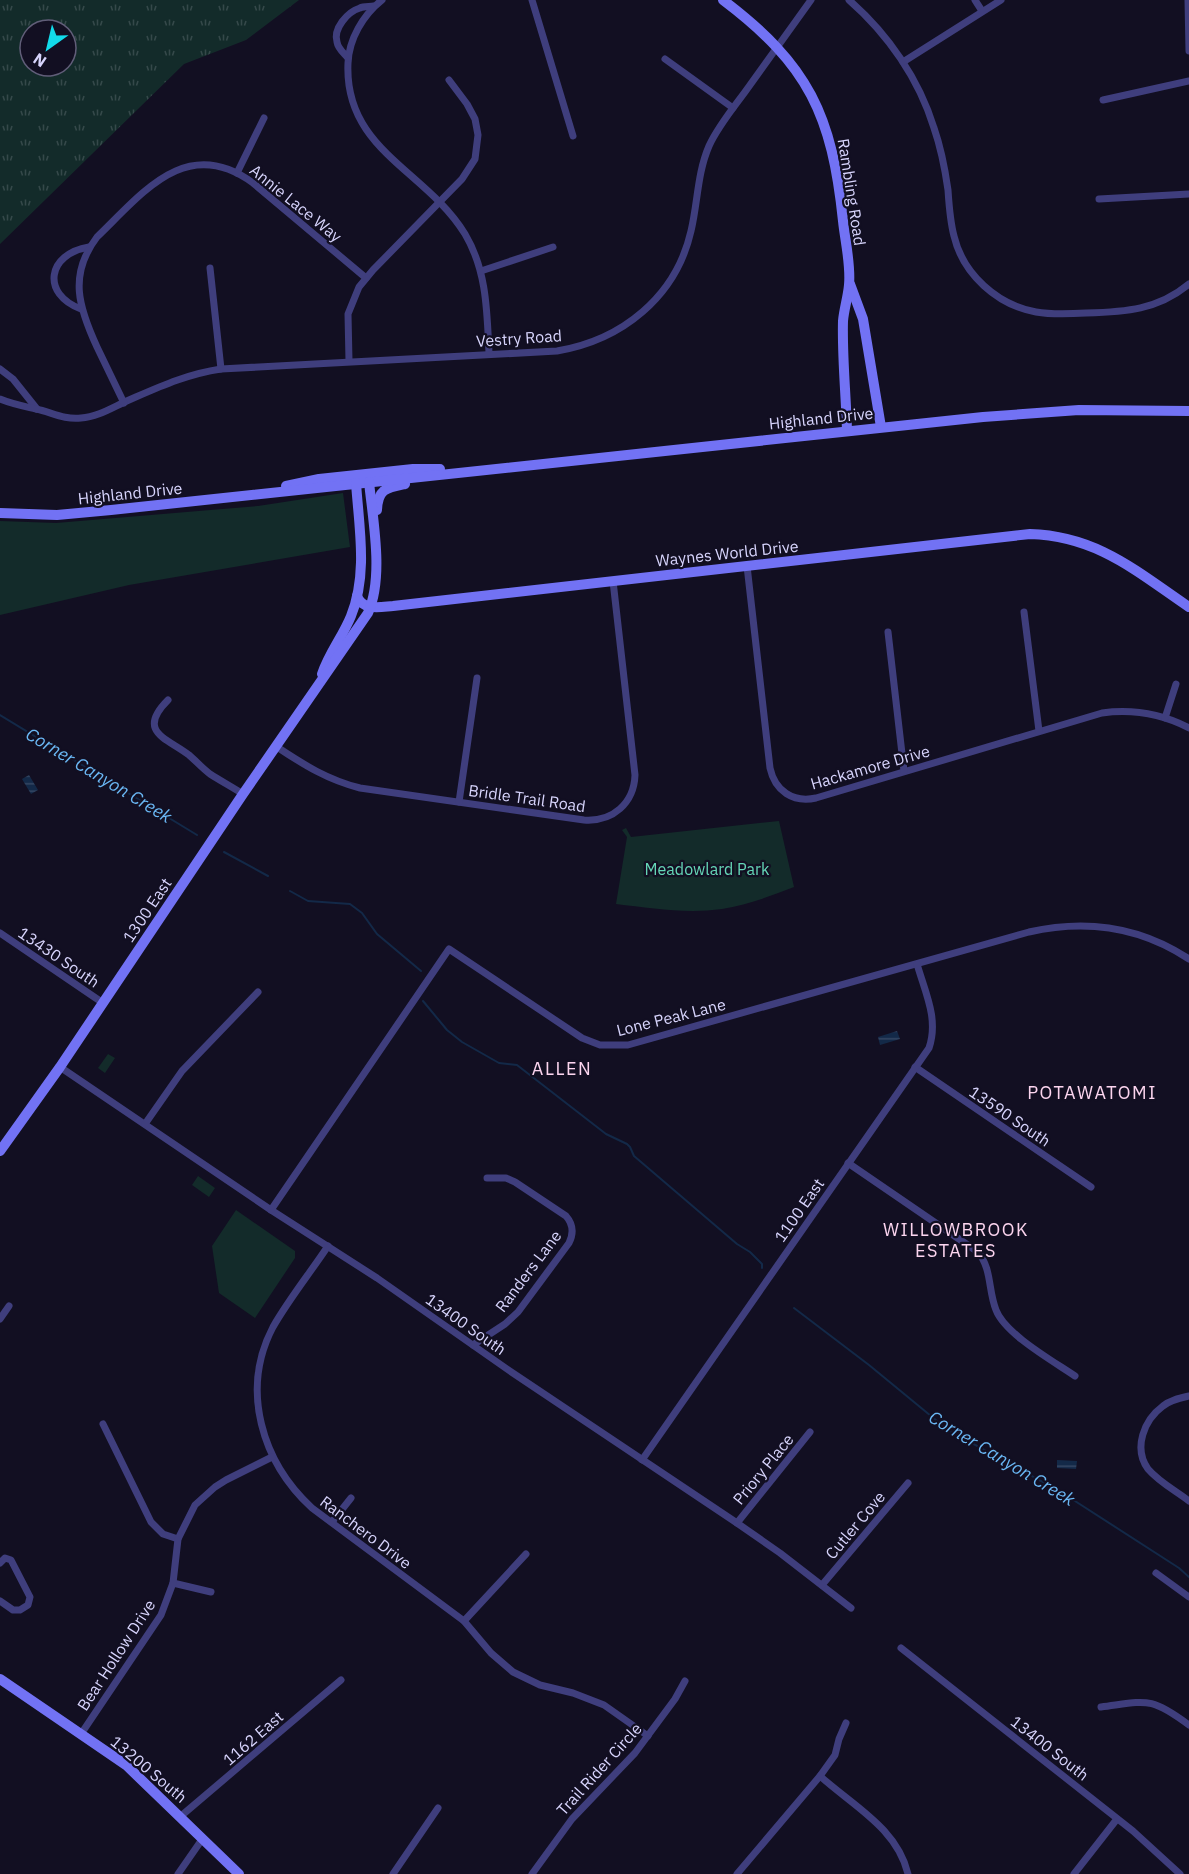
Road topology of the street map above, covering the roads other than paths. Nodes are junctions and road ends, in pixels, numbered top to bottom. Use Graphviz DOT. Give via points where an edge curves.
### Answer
graph roads {
  1 [pos="382,0"];
  2 [pos="532,0"];
  3 [pos="723,0"];
  4 [pos="811,0"];
  5 [pos="849,0"];
  6 [pos="975,0"];
  7 [pos="1001,0"];
  8 [pos="1188,0"];
  9 [pos="374,6"];
  10 [pos="982,11"];
  11 [pos="777,47"];
  12 [pos="1189,51"];
  13 [pos="348,58"];
  14 [pos="666,59"];
  15 [pos="903,62"];
  16 [pos="449,80"];
  17 [pos="1189,81"];
  18 [pos="1103,100"];
  19 [pos="733,108"];
  20 [pos="264,118"];
  21 [pos="573,136"];
  22 [pos="237,173"];
  23 [pos="1189,194"];
  24 [pos="1099,199"];
  25 [pos="439,202"];
  26 [pos="89,247"];
  27 [pos="552,247"];
  28 [pos="210,268"];
  29 [pos="481,271"];
  30 [pos="366,278"];
  31 [pos="849,283"];
  32 [pos="1189,284"];
  33 [pos="81,309"];
  34 [pos="489,353"];
  35 [pos="349,361"];
  36 [pos="0,369"];
  37 [pos="221,369"];
  38 [pos="0,399"];
  39 [pos="124,403"];
  40 [pos="37,409"];
  41 [pos="1189,411"];
  42 [pos="881,427"];
  43 [pos="848,431"];
  44 [pos="458,472"];
  45 [pos="356,479"];
  46 [pos="369,482"];
  47 [pos="0,513"];
  48 [pos="374,538"];
  49 [pos="747,566"];
  50 [pos="613,581"];
  51 [pos="357,596"];
  52 [pos="371,607"];
  53 [pos="1189,607"];
  54 [pos="1024,612"];
  55 [pos="888,632"];
  56 [pos="477,678"];
  57 [pos="1176,684"];
  58 [pos="319,686"];
  59 [pos="168,700"];
  60 [pos="1165,718"];
  61 [pos="1189,728"];
  62 [pos="1039,731"];
  63 [pos="277,747"];
  64 [pos="904,771"];
  65 [pos="243,794"];
  66 [pos="459,802"];
  67 [pos="0,933"];
  68 [pos="1189,959"];
  69 [pos="917,964"];
  70 [pos="258,992"];
  71 [pos="103,1003"];
  72 [pos="60,1067"];
  73 [pos="915,1067"];
  74 [pos="145,1124"];
  75 [pos="0,1151"];
  76 [pos="848,1163"];
  77 [pos="488,1178"];
  78 [pos="1090,1187"];
  79 [pos="271,1210"];
  80 [pos="328,1246"];
  81 [pos="9,1306"];
  82 [pos="0,1319"];
  83 [pos="473,1345"];
  84 [pos="1075,1376"];
  85 [pos="1189,1395"];
  86 [pos="103,1424"];
  87 [pos="810,1432"];
  88 [pos="272,1457"];
  89 [pos="642,1460"];
  90 [pos="908,1483"];
  91 [pos="351,1497"];
  92 [pos="1189,1501"];
  93 [pos="332,1522"];
  94 [pos="736,1523"];
  95 [pos="178,1539"];
  96 [pos="526,1554"];
  97 [pos="0,1563"];
  98 [pos="1156,1573"];
  99 [pos="173,1583"];
  100 [pos="822,1585"];
  101 [pos="211,1592"];
  102 [pos="1189,1597"];
  103 [pos="0,1601"];
  104 [pos="851,1608"];
  105 [pos="464,1621"];
  106 [pos="901,1648"];
  107 [pos="0,1678"];
  108 [pos="341,1680"];
  109 [pos="685,1681"];
  110 [pos="1101,1707"];
  111 [pos="846,1723"];
  112 [pos="1189,1725"];
  113 [pos="81,1734"];
  114 [pos="648,1736"];
  115 [pos="820,1776"];
  116 [pos="438,1808"];
  117 [pos="181,1816"];
  118 [pos="1117,1819"];
  119 [pos="203,1838"];
  120 [pos="178,1874"];
  121 [pos="239,1874"];
  122 [pos="393,1874"];
  123 [pos="532,1874"];
  124 [pos="737,1874"];
  125 [pos="908,1874"];
  126 [pos="1074,1874"];
  127 [pos="1179,1874"];
  1 -- 9 [label="street"];
  2 -- 21 [label="street"];
  3 -- 11 [label="main road, Rambling Road"];
  4 -- 11 [label="street, Vestry Road"];
  5 -- 15 [label="street" via="881,32"];
  6 -- 10 [label="street"];
  7 -- 10 [label="street"];
  8 -- 12 [label="street"];
  9 -- 13 [label="street" via="359,28"];
  9 -- 13 [label="street" via="353,12 338,28 338,46"];
  10 -- 15 [label="street"];
  11 -- 19 [label="street, Vestry Road"];
  11 -- 31 [label="main road, Rambling Road" via="808,89 830,139 839,184"];
  13 -- 25 [label="street" via="349,93 365,129"];
  14 -- 19 [label="street"];
  15 -- 32 [label="street" via="933,125 945,169 954,238 979,281 1004,300 1033,312 1058,314 1121,312 1157,304"];
  16 -- 25 [label="street" via="472,111 478,143 467,173"];
  17 -- 18 [label="street"];
  19 -- 34 [label="street, Vestry Road" via="705,158 684,254 672,278 647,309 614,333 586,345 557,351"];
  20 -- 22 [label="street"];
  22 -- 26 [label="street, Annie Lace Way" via="218,166 198,165 170,173 153,183"];
  22 -- 30 [label="street, Annie Lace Way"];
  23 -- 24 [label="street"];
  25 -- 29 [label="street" via="464,232"];
  25 -- 30 [label="street"];
  26 -- 33 [label="street, Annie Lace Way" via="79,279"];
  26 -- 33 [label="street, Annie Lace Way" via="63,257 55,276 62,298"];
  27 -- 29 [label="street"];
  28 -- 37 [label="street"];
  29 -- 34 [label="street"];
  30 -- 35 [label="street" via="348,314"];
  31 -- 42 [label="main road, Rambling Road" via="863,319"];
  31 -- 43 [label="main road, Rambling Road" via="843,320"];
  33 -- 39 [label="street, Annie Lace Way"];
  34 -- 35 [label="street, Vestry Road"];
  35 -- 37 [label="street, Vestry Road"];
  36 -- 40 [label="street"];
  37 -- 39 [label="street, Vestry Road" via="191,374"];
  38 -- 40 [label="street, Vestry Road"];
  39 -- 40 [label="street, Vestry Road" via="82,418 59,417"];
  41 -- 42 [label="main road, Highland Drive" via="1079,410"];
  42 -- 43 [label="main road, Highland Drive"];
  43 -- 44 [label="main road, Highland Drive"];
  44 -- 45 [label="main road, Highland Drive" via="423,468"];
  44 -- 46 [label="main road, Highland Drive"];
  44 -- 48 [label="main road" via="383,491 377,500"];
  45 -- 46 [label="main road, Highland Drive"];
  45 -- 47 [label="main road, Highland Drive" via="306,481 264,494 57,515"];
  45 -- 51 [label="main road, 1300 East" via="361,571"];
  46 -- 48 [label="main road, 1300 East"];
  48 -- 52 [label="main road, 1300 East" via="376,578"];
  49 -- 50 [label="main road, Waynes World Drive"];
  49 -- 53 [label="main road, Waynes World Drive" via="1049,535 1086,543"];
  49 -- 64 [label="street, Hackamore Drive" via="770,768 778,787 793,798 810,799"];
  50 -- 52 [label="main road, Waynes World Drive"];
  50 -- 66 [label="street, Bridle Trail Road" via="635,774 633,790 625,803 608,818 592,820"];
  51 -- 52 [label="main road" via="361,603"];
  51 -- 58 [label="main road, 1300 East"];
  52 -- 58 [label="main road, 1300 East"];
  54 -- 62 [label="street"];
  55 -- 64 [label="street"];
  56 -- 66 [label="street"];
  57 -- 60 [label="street"];
  58 -- 63 [label="main road, 1300 East"];
  59 -- 65 [label="street" via="156,715 159,735"];
  60 -- 61 [label="street, Hackamore Drive"];
  60 -- 62 [label="street, Hackamore Drive" via="1112,712"];
  62 -- 64 [label="street, Hackamore Drive"];
  63 -- 65 [label="main road, 1300 East"];
  63 -- 66 [label="street, Bridle Trail Road" via="317,773 348,785"];
  65 -- 71 [label="main road, 1300 East"];
  67 -- 71 [label="street, 13430 South"];
  68 -- 69 [label="street, Lone Peak Lane" via="1135,933 1084,925 1029,932"];
  69 -- 73 [label="street, 1100 East" via="934,1027 929,1048"];
  69 -- 79 [label="street, Lone Peak Lane" via="628,1045 609,1047 582,1038 449,949"];
  70 -- 74 [label="street" via="182,1071"];
  71 -- 72 [label="main road, 1300 East"];
  72 -- 74 [label="street, 13400 South"];
  72 -- 75 [label="main road, 1300 East"];
  73 -- 76 [label="street, 1100 East"];
  73 -- 78 [label="street, 13590 South"];
  74 -- 79 [label="street, 13400 South"];
  76 -- 84 [label="street" via="978,1252 988,1268 994,1306 1005,1325"];
  76 -- 89 [label="street, 1100 East"];
  77 -- 83 [label="street, Randers Lane" via="515,1182 566,1216 573,1233 518,1312"];
  79 -- 80 [label="street, 13400 South"];
  80 -- 83 [label="street, 13400 South"];
  80 -- 88 [label="street, Ranchero Drive" via="273,1328 262,1358 258,1406"];
  81 -- 82 [label="street"];
  83 -- 89 [label="street, 13400 South"];
  85 -- 92 [label="street" via="1167,1403 1149,1421 1141,1443 1144,1460 1153,1473"];
  86 -- 95 [label="street" via="151,1522 163,1534"];
  87 -- 94 [label="street, Priory Place"];
  88 -- 93 [label="street, Ranchero Drive" via="300,1497"];
  88 -- 95 [label="street, Bear Hollow Drive" via="204,1495"];
  89 -- 94 [label="street, 13400 South"];
  90 -- 100 [label="street, Cutler Cove"];
  91 -- 93 [label="street"];
  93 -- 105 [label="street, Ranchero Drive"];
  94 -- 100 [label="street, 13400 South"];
  95 -- 99 [label="street, Bear Hollow Drive"];
  96 -- 105 [label="street"];
  97 -- 103 [label="street" via="5,1558 13,1562 30,1595 23,1609 16,1610"];
  98 -- 102 [label="street"];
  99 -- 101 [label="street"];
  99 -- 113 [label="street, Bear Hollow Drive" via="153,1629"];
  100 -- 104 [label="street, 13400 South"];
  105 -- 114 [label="street, Ranchero Drive" via="501,1663 519,1676 604,1705"];
  106 -- 118 [label="street, 13400 South"];
  107 -- 113 [label="main road, 13200 South"];
  108 -- 117 [label="street, 1162 East"];
  109 -- 114 [label="street, Trail Rider Circle"];
  110 -- 112 [label="street" via="1153,1703"];
  111 -- 115 [label="street" via="835,1755"];
  113 -- 117 [label="main road, 13200 South" via="126,1765"];
  114 -- 123 [label="street, Trail Rider Circle" via="572,1819"];
  115 -- 124 [label="street"];
  115 -- 125 [label="street" via="880,1826 900,1849"];
  116 -- 122 [label="street"];
  117 -- 119 [label="main road, 13200 South"];
  118 -- 126 [label="street"];
  118 -- 127 [label="street, 13400 South"];
  119 -- 120 [label="street"];
  119 -- 121 [label="main road, 13200 South"];
}
